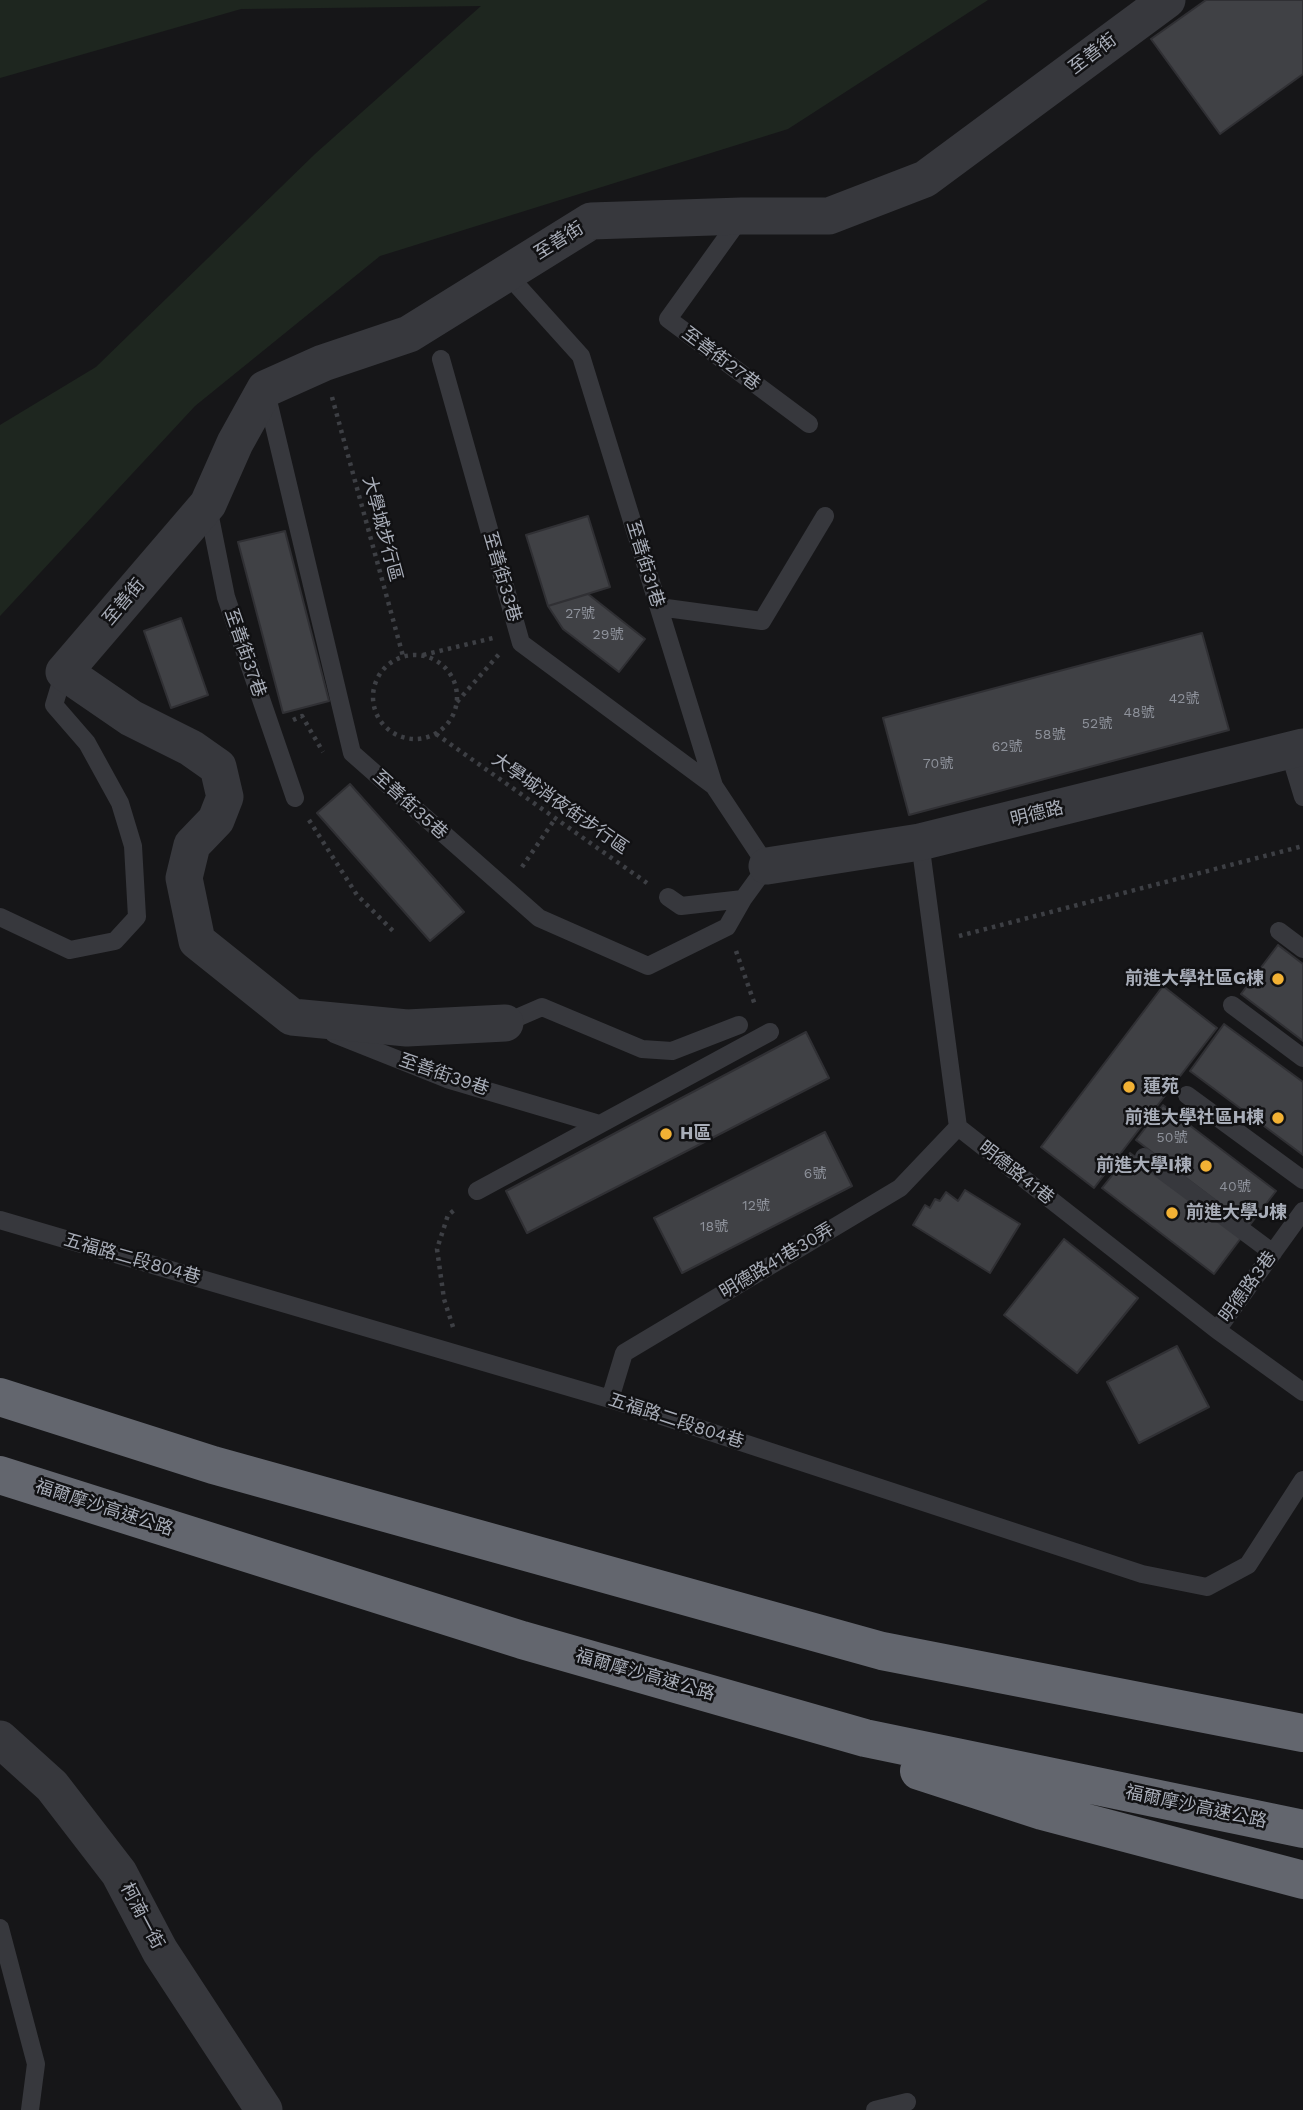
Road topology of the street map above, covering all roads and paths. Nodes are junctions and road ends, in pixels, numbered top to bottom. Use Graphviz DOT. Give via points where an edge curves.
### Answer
graph roads {
  1 [pos="1167,0"];
  2 [pos="742,216"];
  3 [pos="507,274"];
  4 [pos="441,359"];
  5 [pos="265,388"];
  6 [pos="334,408"];
  7 [pos="809,424"];
  8 [pos="208,504"];
  9 [pos="825,516"];
  10 [pos="659,607"];
  11 [pos="518,632"];
  12 [pos="421,655"];
  13 [pos="403,656"];
  14 [pos="64,672"];
  15 [pos="457,703"];
  16 [pos="287,723"];
  17 [pos="436,734"];
  18 [pos="1296,749"];
  19 [pos="352,753"];
  20 [pos="715,786"];
  21 [pos="1303,797"];
  22 [pos="295,798"];
  23 [pos="555,819"];
  24 [pos="920,842"];
  25 [pos="1303,845"];
  26 [pos="767,866"];
  27 [pos="506,890"];
  28 [pos="668,897"];
  29 [pos="743,899"];
  30 [pos="0,917"];
  31 [pos="727,927"];
  32 [pos="1279,931"];
  33 [pos="394,932"];
  34 [pos="933,943"];
  35 [pos="1303,949"];
  36 [pos="1232,1005"];
  37 [pos="756,1006"];
  38 [pos="292,1017"];
  39 [pos="506,1023"];
  40 [pos="740,1025"];
  41 [pos="770,1032"];
  42 [pos="1303,1058"];
  43 [pos="1187,1095"];
  44 [pos="599,1124"];
  45 [pos="958,1127"];
  46 [pos="1144,1157"];
  47 [pos="1303,1180"];
  48 [pos="477,1191"];
  49 [pos="1303,1211"];
  50 [pos="0,1220"];
  51 [pos="1273,1253"];
  52 [pos="1217,1330"];
  53 [pos="461,1355"];
  54 [pos="1303,1392"];
  55 [pos="0,1397"];
  56 [pos="610,1399"];
  57 [pos="0,1475"];
  58 [pos="1303,1480"];
  59 [pos="522,1640"];
  60 [pos="1303,1732"];
  61 [pos="0,1739"];
  62 [pos="1303,1829"];
  63 [pos="1303,1880"];
  64 [pos="0,1928"];
  65 [pos="907,2102"];
  66 [pos="30,2110"];
  67 [pos="264,2110"];
  68 [pos="875,2110"];
  1 -- 2 [label="street, 至善街" via="925,179 829,216"];
  2 -- 3 [label="street, 至善街" via="591,221"];
  2 -- 7 [label="lane, 至善街27巷" via="668,319"];
  3 -- 5 [label="street, 至善街" via="409,334"];
  3 -- 10 [label="lane, 至善街31巷" via="581,356"];
  4 -- 11 [label="lane, 至善街33巷"];
  5 -- 8 [label="street, 至善街"];
  5 -- 19 [label="lane"];
  6 -- 13 [label="path, 大學城步行區"];
  8 -- 14 [label="street, 至善街"];
  8 -- 22 [label="lane, 至善街37巷" via="226,597"];
  9 -- 10 [label="lane" via="762,621"];
  10 -- 20 [label="lane, 至善街31巷"];
  11 -- 12 [label="path"];
  11 -- 15 [label="path"];
  11 -- 20 [label="lane, 至善街33巷" via="520,643"];
  12 -- 13 [label="path"];
  12 -- 15 [label="path" via="442,664 451,675"];
  13 -- 17 [label="path" via="391,662 374,684 375,711 392,732 405,738"];
  14 -- 30 [label="lane, 至善街" via="54,705 87,743 120,803 133,846 136,917 115,941 70,950"];
  14 -- 38 [label="street" via="131,718 218,767 225,797 216,820 192,845 184,878 197,941"];
  15 -- 17 [label="path" via="453,717"];
  16 -- 19 [label="path" via="302,716 333,771"];
  17 -- 23 [label="path, 大學城消夜街步行區"];
  18 -- 21 [label="lane"];
  18 -- 24 [label="street, 明德路"];
  19 -- 27 [label="lane, 至善街35巷"];
  20 -- 26 [label="lane, 至善街31巷"];
  22 -- 33 [label="path" via="357,895"];
  23 -- 27 [label="path"];
  23 -- 28 [label="path, 大學城消夜街步行區"];
  24 -- 26 [label="street, 明德路"];
  24 -- 34 [label="lane"];
  25 -- 34 [label="path"];
  26 -- 29 [label="lane"];
  27 -- 31 [label="lane, 至善街35巷" via="539,918 648,966"];
  28 -- 29 [label="lane" via="681,906"];
  29 -- 31 [label="lane"];
  31 -- 37 [label="path"];
  32 -- 35 [label="lane"];
  34 -- 45 [label="lane"];
  36 -- 42 [label="lane"];
  38 -- 39 [label="street" via="407,1028"];
  38 -- 44 [label="lane, 至善街39巷" via="447,1079"];
  39 -- 40 [label="lane" via="542,1007 642,1049 672,1051"];
  41 -- 44 [label="lane"];
  43 -- 47 [label="lane"];
  44 -- 48 [label="lane"];
  45 -- 52 [label="lane, 明德路41巷"];
  45 -- 56 [label="lane, 明德路41巷30弄" via="900,1188 624,1353"];
  46 -- 51 [label="lane"];
  48 -- 53 [label="path" via="448,1215 437,1249 444,1298"];
  49 -- 51 [label="lane, 明德路3巷"];
  50 -- 53 [label="lane, 五福路二段804巷"];
  51 -- 52 [label="lane, 明德路3巷"];
  52 -- 54 [label="lane, 明德路41巷"];
  53 -- 56 [label="lane, 五福路二段804巷"];
  55 -- 60 [label="highway" via="212,1465 882,1651"];
  56 -- 58 [label="lane, 五福路二段804巷" via="1142,1574 1207,1587 1248,1566"];
  57 -- 59 [label="highway, 福爾摩沙高速公路"];
  59 -- 62 [label="highway, 福爾摩沙高速公路" via="865,1738"];
  59 -- 63 [label="highway" via="1041,1811"];
  61 -- 67 [label="street, 柯湳一街" via="52,1786 119,1874 160,1951"];
  64 -- 66 [label="lane" via="36,2063"];
  65 -- 68 [label="lane"];
}
